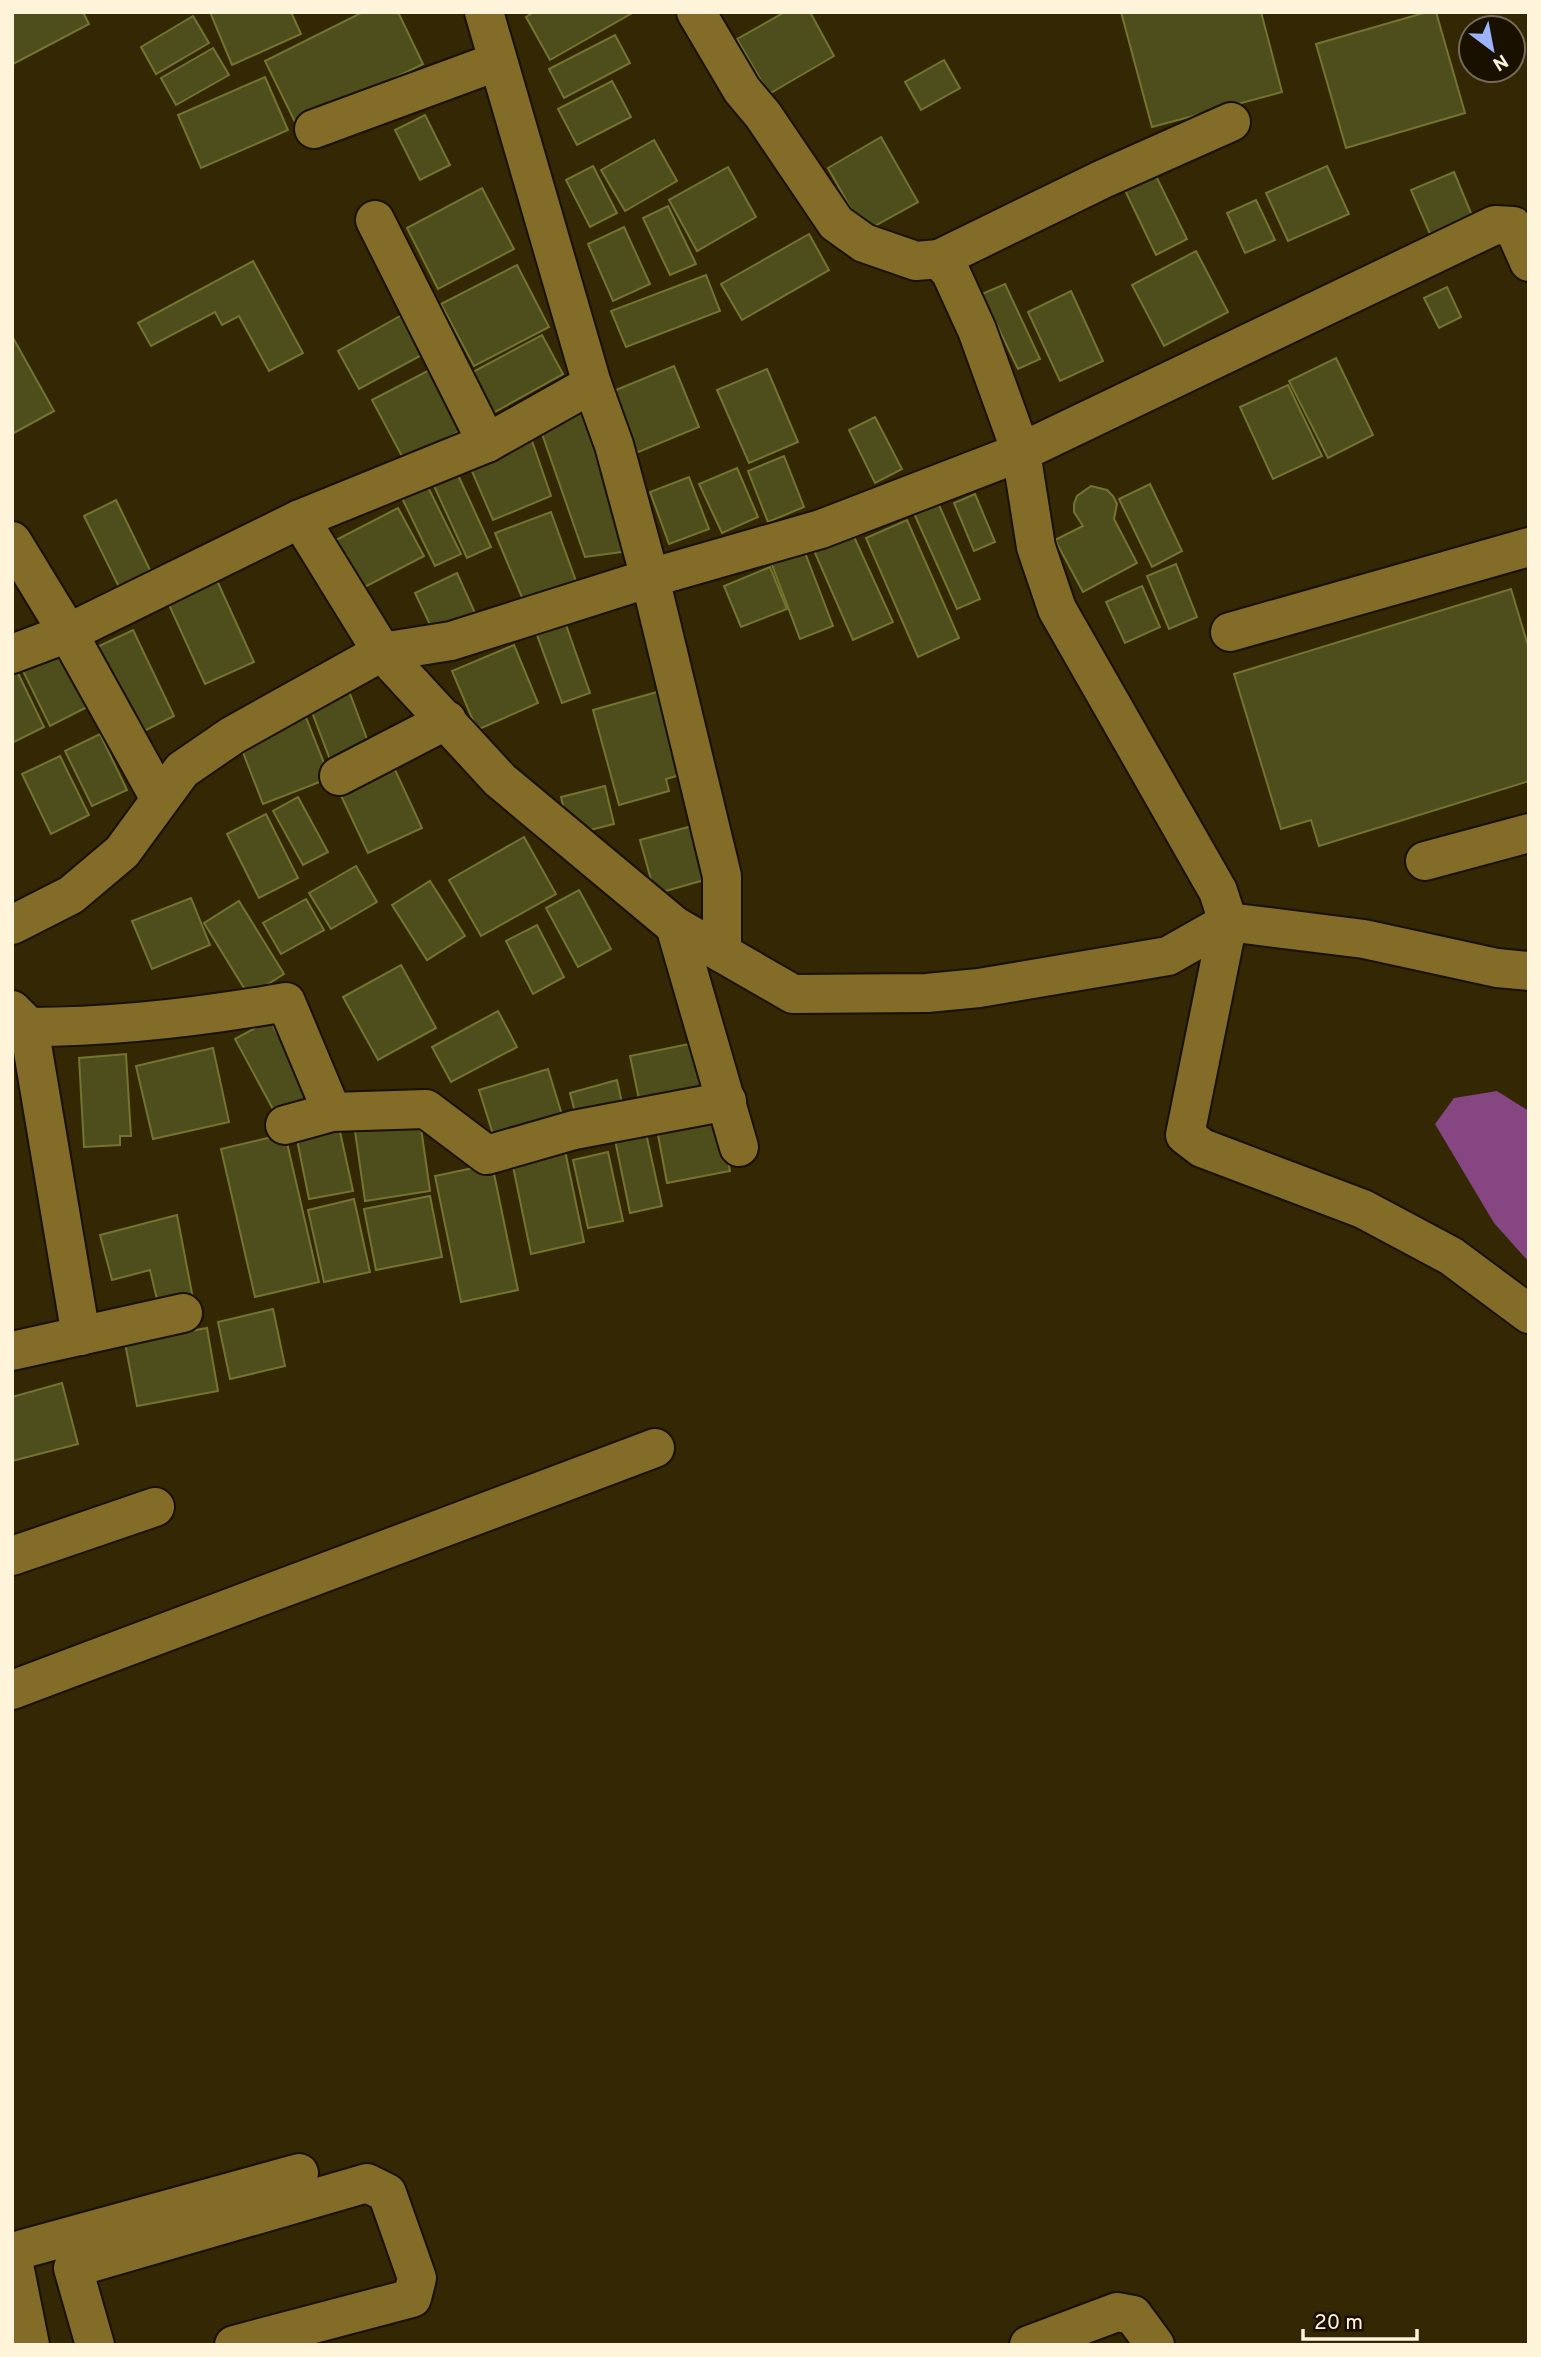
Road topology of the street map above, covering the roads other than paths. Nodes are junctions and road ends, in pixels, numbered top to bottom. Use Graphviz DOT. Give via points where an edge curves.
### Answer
graph roads {
  1 [pos="484,12"];
  2 [pos="696,12"];
  3 [pos="496,62"];
  4 [pos="1231,122"];
  5 [pos="314,129"];
  6 [pos="375,220"];
  7 [pos="939,258"];
  8 [pos="1529,262"];
  9 [pos="592,384"];
  10 [pos="487,443"];
  11 [pos="1021,452"];
  12 [pos="300,519"];
  13 [pos="12,541"];
  14 [pos="1529,547"];
  15 [pos="650,578"];
  16 [pos="1230,632"];
  17 [pos="68,633"];
  18 [pos="382,652"];
  19 [pos="12,654"];
  20 [pos="447,720"];
  21 [pos="339,776"];
  22 [pos="160,799"];
  23 [pos="1529,833"];
  24 [pos="1425,861"];
  25 [pos="1228,922"];
  26 [pos="12,925"];
  27 [pos="675,926"];
  28 [pos="722,953"];
  29 [pos="1529,971"];
  30 [pos="20,1018"];
  31 [pos="727,1101"];
  32 [pos="332,1112"];
  33 [pos="285,1125"];
  34 [pos="739,1147"];
  35 [pos="183,1313"];
  36 [pos="1529,1314"];
  37 [pos="81,1336"];
  38 [pos="12,1351"];
  39 [pos="655,1448"];
  40 [pos="155,1507"];
  41 [pos="12,1556"];
  42 [pos="12,1690"];
  43 [pos="299,2173"];
  44 [pos="12,2254"];
  45 [pos="30,2345"];
  46 [pos="95,2345"];
  47 [pos="234,2345"];
  48 [pos="1030,2345"];
  49 [pos="1155,2345"];
  1 -- 3 [label="street"];
  2 -- 7 [label="street" via="742,90 836,223 864,243 916,261"];
  3 -- 5 [label="street"];
  3 -- 9 [label="street"];
  4 -- 7 [label="street"];
  6 -- 10 [label="street"];
  7 -- 11 [label="street" via="951,273 977,330"];
  8 -- 11 [label="street" via="1513,226 1495,225"];
  9 -- 10 [label="street"];
  9 -- 15 [label="street" via="614,445"];
  10 -- 12 [label="street"];
  11 -- 15 [label="street" via="821,529"];
  11 -- 25 [label="street" via="1036,547 1057,609 1218,891"];
  12 -- 17 [label="street"];
  12 -- 18 [label="street"];
  13 -- 17 [label="street"];
  14 -- 16 [label="street"];
  15 -- 18 [label="street" via="451,641"];
  15 -- 28 [label="street" via="722,876"];
  17 -- 19 [label="street"];
  17 -- 22 [label="street"];
  18 -- 20 [label="street"];
  18 -- 22 [label="street" via="233,735 182,770"];
  20 -- 21 [label="street"];
  20 -- 27 [label="street" via="500,780"];
  22 -- 26 [label="street" via="121,852 81,886"];
  23 -- 24 [label="street"];
  25 -- 28 [label="street" via="1168,956 927,993 793,994"];
  25 -- 29 [label="street" via="1364,939"];
  25 -- 36 [label="street" via="1185,1135 1202,1149 1363,1209 1451,1256"];
  27 -- 28 [label="street"];
  27 -- 31 [label="street"];
  30 -- 32 [label="street" via="90,1027 286,1002"];
  30 -- 37 [label="street"];
  31 -- 32 [label="street" via="574,1130 487,1155 426,1109"];
  31 -- 34 [label="street"];
  32 -- 33 [label="street"];
  35 -- 37 [label="street"];
  37 -- 38 [label="street"];
  39 -- 42 [label="street"];
  40 -- 41 [label="street"];
  43 -- 44 [label="street"];
  44 -- 45 [label="street"];
  46 -- 47 [label="street" via="73,2267 367,2183 387,2193 416,2278 412,2298"];
  48 -- 49 [label="street" via="1116,2312 1133,2315"];
}
